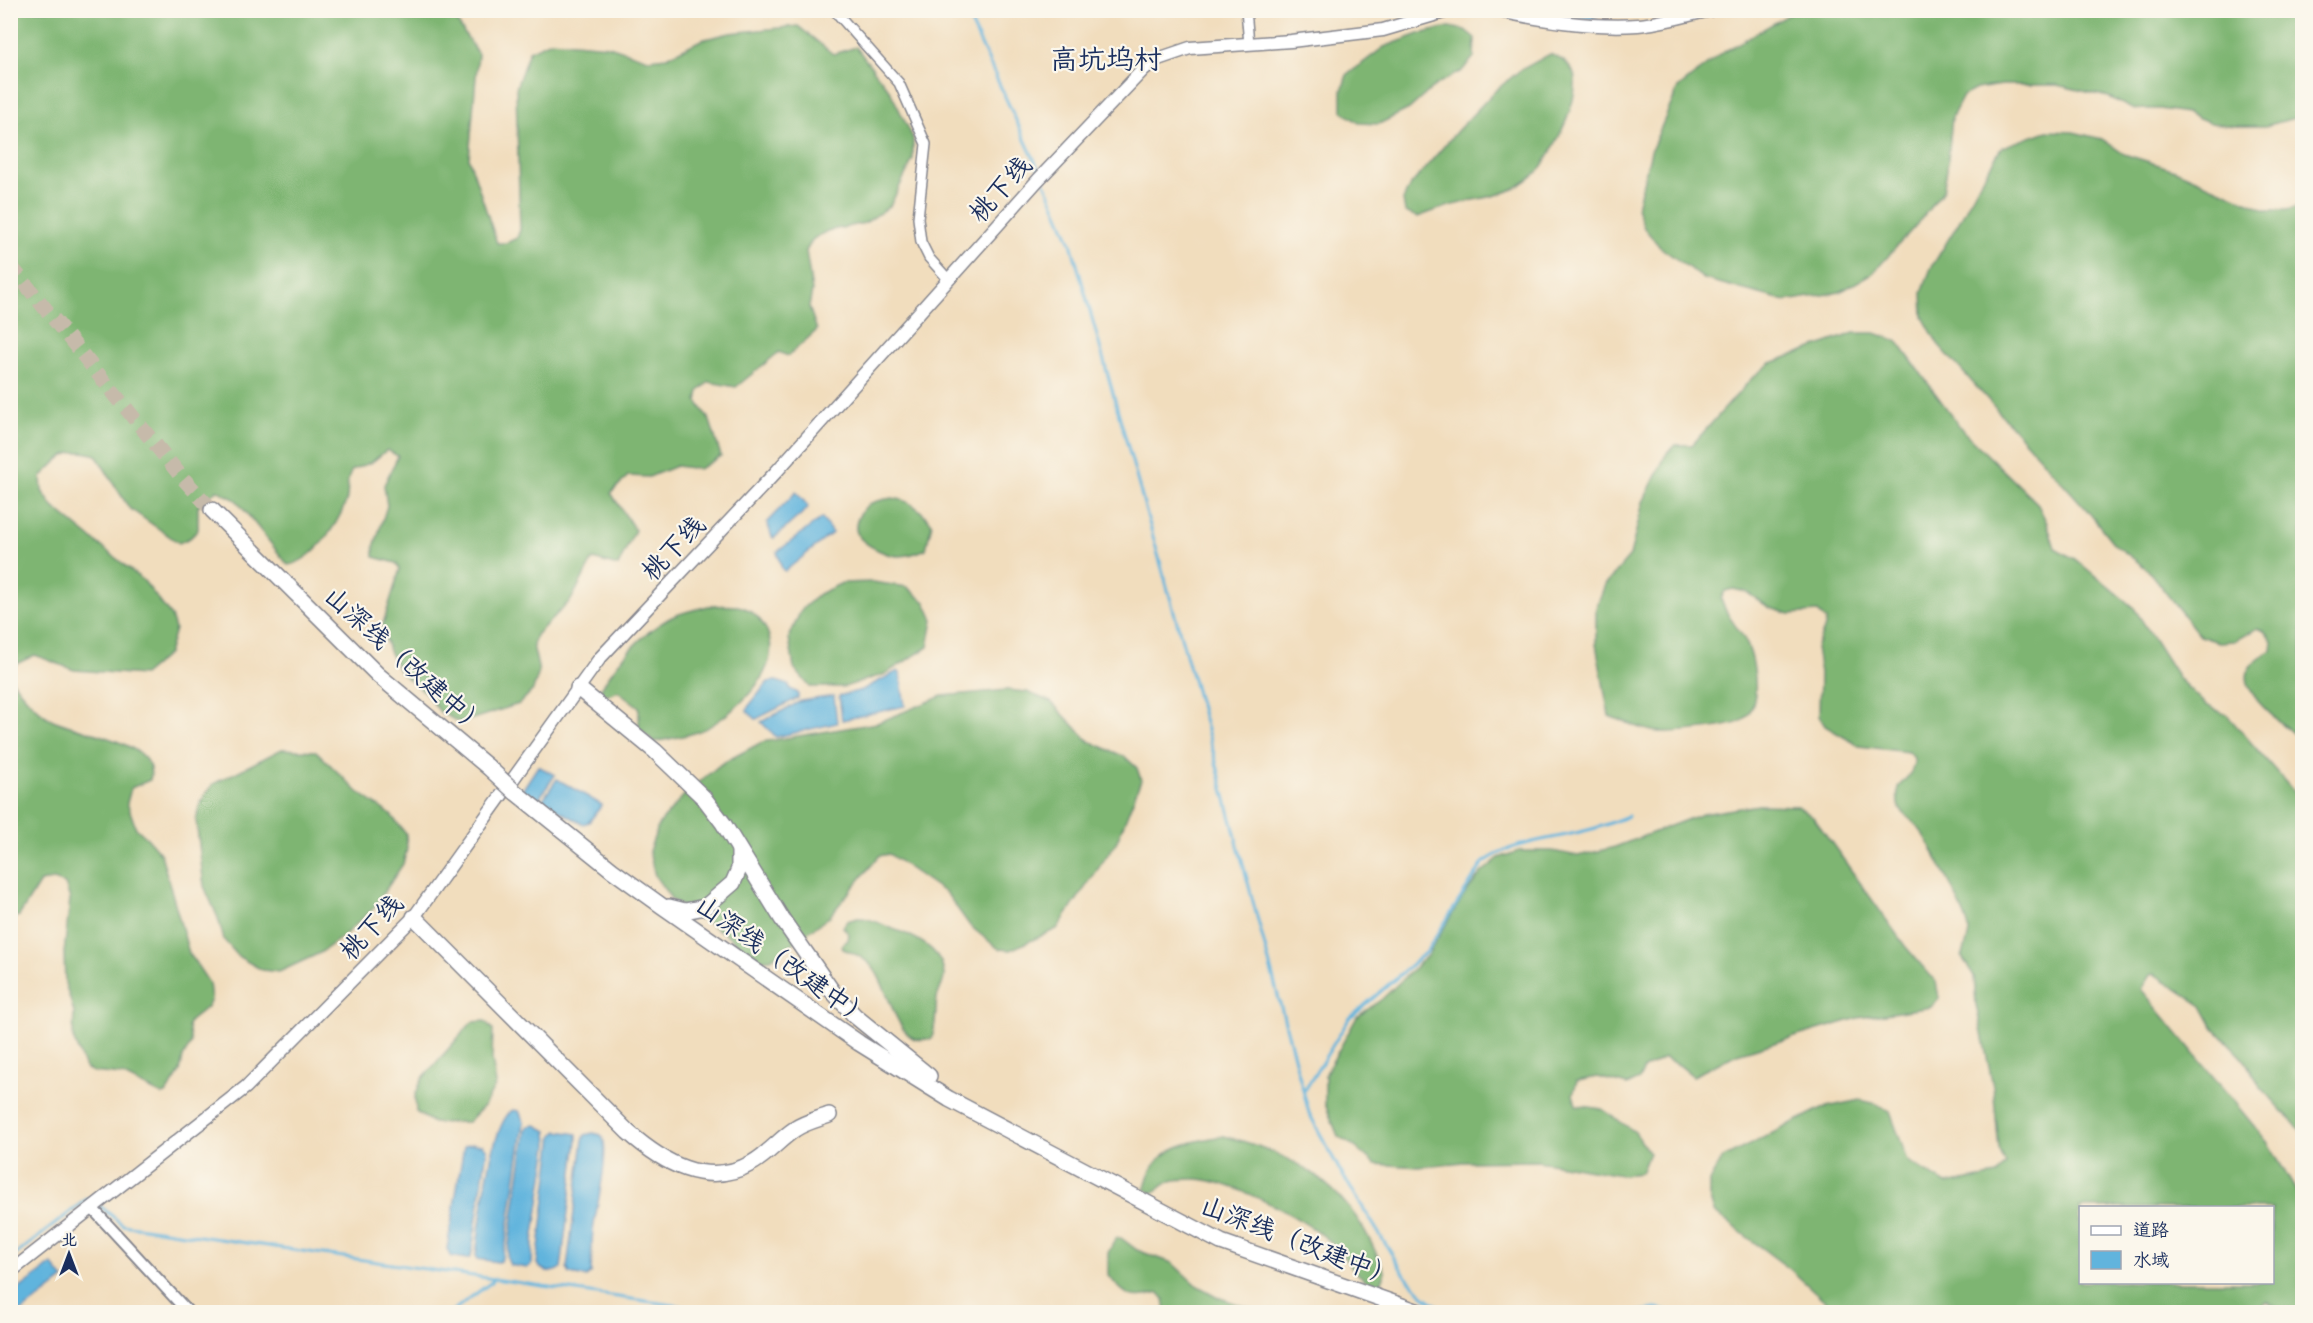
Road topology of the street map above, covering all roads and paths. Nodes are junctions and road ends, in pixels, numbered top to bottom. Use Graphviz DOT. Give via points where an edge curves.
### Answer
graph roads {
  1 [pos="834,10"];
  2 [pos="1246,10"];
  3 [pos="1451,10"];
  4 [pos="1494,10"];
  5 [pos="1711,10"];
  6 [pos="1249,44"];
  7 [pos="949,280"];
  8 [pos="212,510"];
  9 [pos="578,688"];
  10 [pos="740,850"];
  11 [pos="662,906"];
  12 [pos="414,917"];
  13 [pos="829,1114"];
  14 [pos="1023,1139"];
  15 [pos="92,1208"];
  16 [pos="10,1272"];
  17 [pos="188,1312"];
  18 [pos="1419,1312"];
  1 -- 7 [label="street" via="899,83 926,144 918,218 921,242 929,258"];
  2 -- 6 [label="street"];
  3 -- 6 [label="main road, 桃下线" via="1383,30"];
  4 -- 5 [label="main road" via="1577,24 1639,25"];
  6 -- 7 [label="main road, 桃下线" via="1190,48 1155,60 1038,180"];
  7 -- 9 [label="main road, 桃下线" via="776,472 600,658"];
  8 -- 11 [label="highway, 山深线（改建中）, bridge" via="378,675 548,820"];
  9 -- 10 [label="highway" via="655,751 704,798"];
  9 -- 12 [label="main road, 桃下线"];
  10 -- 11 [label="highway" via="740,868 733,883 705,907 685,911"];
  10 -- 14 [label="highway" via="812,963 855,1016 916,1066"];
  11 -- 14 [label="highway, 山深线（改建中）" via="859,1043"];
  12 -- 13 [label="highway" via="627,1132 650,1152 678,1167 700,1173 726,1172 752,1164 796,1128"];
  12 -- 15 [label="main road, 桃下线" via="246,1087"];
  14 -- 18 [label="highway, 山深线（改建中）" via="1221,1242"];
  15 -- 16 [label="main road, 桃下线"];
  15 -- 17 [label="street"];
}
